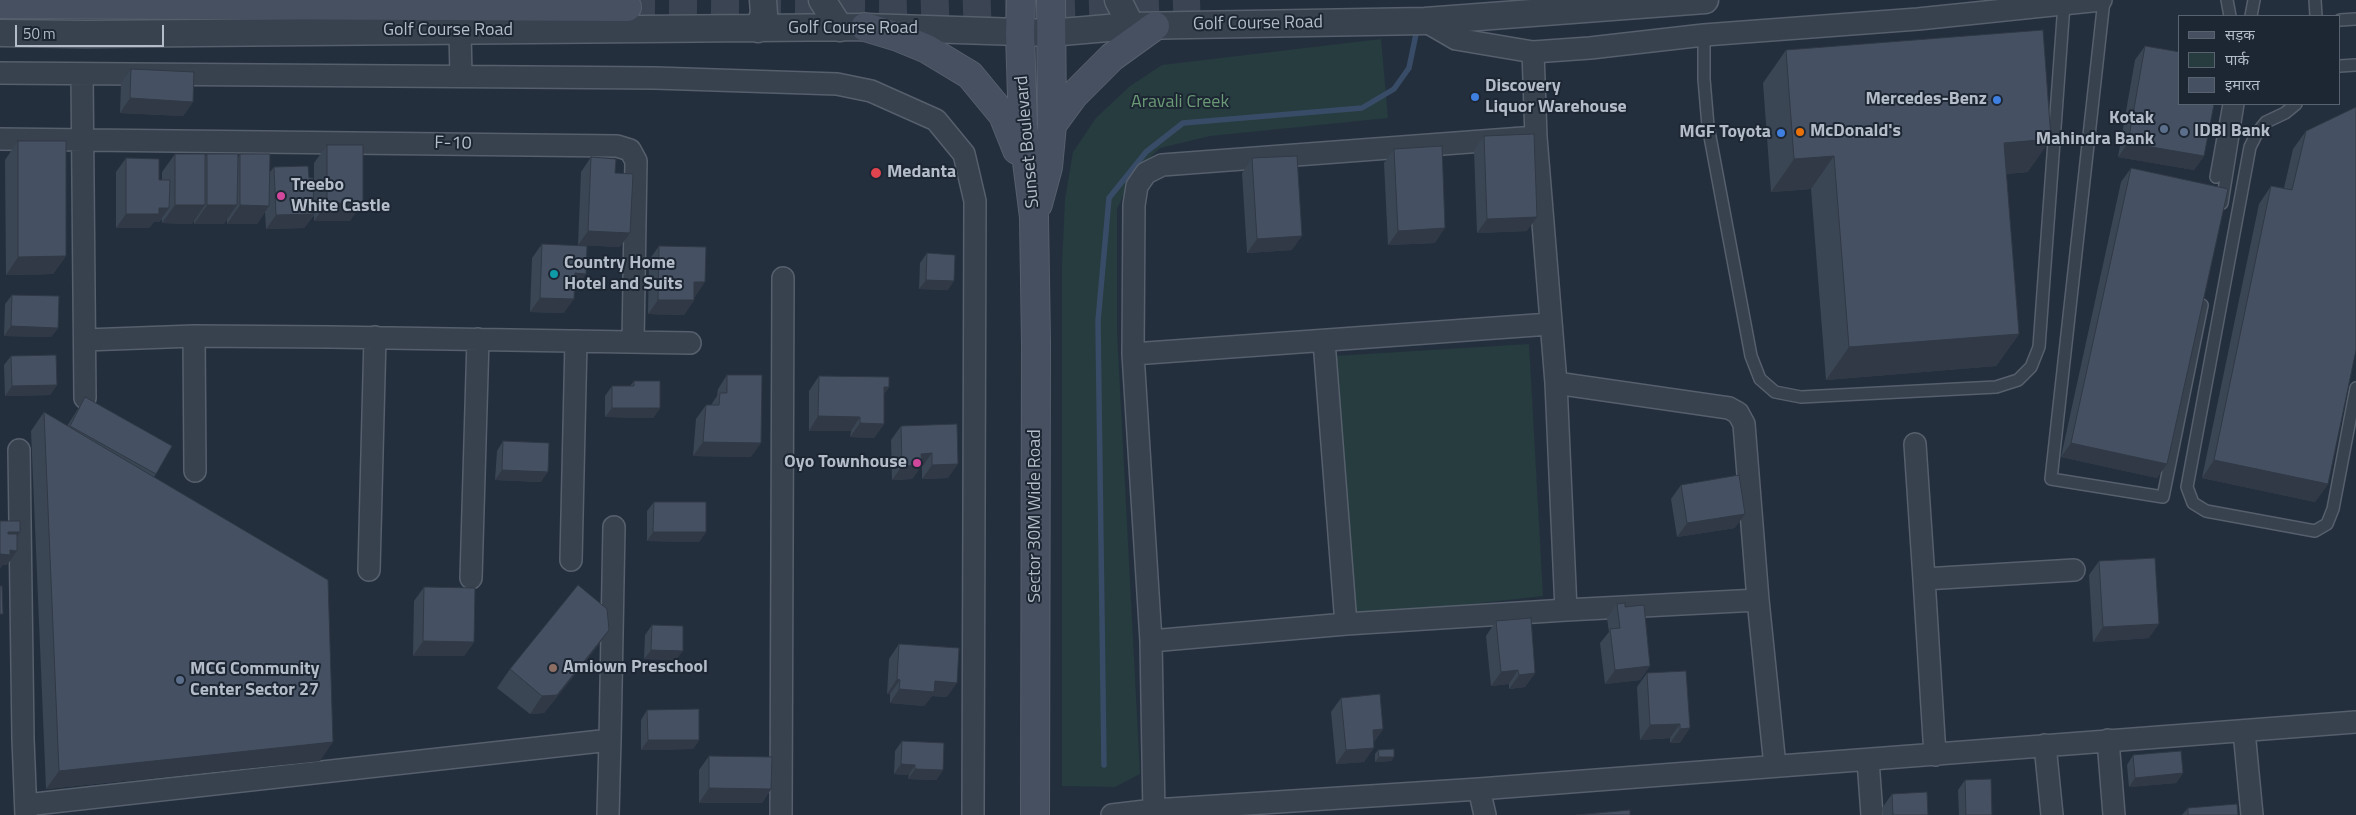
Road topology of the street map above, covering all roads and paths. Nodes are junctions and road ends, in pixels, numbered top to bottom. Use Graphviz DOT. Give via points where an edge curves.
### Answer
graph roads {
  1 [pos="763,0"];
  2 [pos="822,0"];
  3 [pos="1021,0"];
  4 [pos="1051,0"];
  5 [pos="1118,0"];
  6 [pos="1705,0"];
  7 [pos="2103,0"];
  8 [pos="2227,0"];
  9 [pos="2254,0"];
  10 [pos="2315,0"];
  11 [pos="0,4"];
  12 [pos="2064,4"];
  13 [pos="627,7"];
  14 [pos="2230,15"];
  15 [pos="2252,15"];
  16 [pos="2316,15"];
  17 [pos="2356,19"];
  18 [pos="2341,20"];
  19 [pos="1425,21"];
  20 [pos="1143,26"];
  21 [pos="853,28"];
  22 [pos="758,29"];
  23 [pos="460,31"];
  24 [pos="0,32"];
  25 [pos="1020,33"];
  26 [pos="1050,33"];
  27 [pos="1704,35"];
  28 [pos="1533,52"];
  29 [pos="2356,65"];
  30 [pos="2341,66"];
  31 [pos="0,73"];
  32 [pos="82,74"];
  33 [pos="460,76"];
  34 [pos="2229,105"];
  35 [pos="2238,105"];
  36 [pos="2295,105"];
  37 [pos="1052,125"];
  38 [pos="1536,136"];
  39 [pos="0,139"];
  40 [pos="82,139"];
  41 [pos="2216,177"];
  42 [pos="1034,217"];
  43 [pos="2219,218"];
  44 [pos="783,278"];
  45 [pos="2204,295"];
  46 [pos="1550,324"];
  47 [pos="194,336"];
  48 [pos="374,337"];
  49 [pos="478,339"];
  50 [pos="86,340"];
  51 [pos="576,341"];
  52 [pos="1324,341"];
  53 [pos="633,342"];
  54 [pos="690,343"];
  55 [pos="1133,354"];
  56 [pos="1556,383"];
  57 [pos="2356,388"];
  58 [pos="85,398"];
  59 [pos="1916,444"];
  60 [pos="19,450"];
  61 [pos="195,471"];
  62 [pos="614,527"];
  63 [pos="571,560"];
  64 [pos="369,570"];
  65 [pos="2074,570"];
  66 [pos="471,578"];
  67 [pos="1924,579"];
  68 [pos="1758,600"];
  69 [pos="1566,610"];
  70 [pos="1346,624"];
  71 [pos="1151,641"];
  72 [pos="2356,722"];
  73 [pos="2244,731"];
  74 [pos="610,740"];
  75 [pos="2108,740"];
  76 [pos="2045,745"];
  77 [pos="1935,755"];
  78 [pos="1868,760"];
  79 [pos="1775,766"];
  80 [pos="1479,789"];
  81 [pos="1355,806"];
  82 [pos="26,810"];
  83 [pos="1154,812"];
  84 [pos="608,815"];
  85 [pos="781,815"];
  86 [pos="973,815"];
  87 [pos="1035,815"];
  88 [pos="1112,815"];
  89 [pos="1485,815"];
  90 [pos="1872,815"];
  91 [pos="2052,815"];
  92 [pos="2114,815"];
  93 [pos="2252,815"];
  1 -- 22 [label="street" via="764,14"];
  2 -- 21 [label="street"];
  3 -- 25 [label="main road, Sunset Boulevard"];
  4 -- 26 [label="main road, Sunset Boulevard"];
  5 -- 20 [label="street"];
  6 -- 19 [label="street, Golf Course Road"];
  7 -- 12 [label="street"];
  7 -- 45 [label="lane" via="2051,479 2163,497"];
  8 -- 14 [label="lane"];
  9 -- 15 [label="lane"];
  10 -- 16 [label="lane"];
  11 -- 13 [label="main road"];
  12 -- 27 [label="street" via="1804,29"];
  12 -- 27 [label="lane" via="2039,347 2031,367 2018,380 1996,388 1801,397 1775,392 1760,379 1751,356 1708,126"];
  17 -- 18 [label="lane"];
  19 -- 20 [label="street, Golf Course Road"];
  19 -- 28 [label="street" via="1456,39"];
  20 -- 26 [label="street, Golf Course Road"];
  20 -- 37 [label="main road" via="1074,96"];
  21 -- 22 [label="street, Golf Course Road"];
  21 -- 25 [label="street, Golf Course Road"];
  21 -- 42 [label="main road" via="898,36 970,75 1003,115 1022,163"];
  22 -- 23 [label="street, Golf Course Road"];
  23 -- 24 [label="street, Golf Course Road"];
  23 -- 33 [label="street"];
  25 -- 26 [label="street, Golf Course Road"];
  25 -- 42 [label="main road, Sunset Boulevard" via="1023,130"];
  26 -- 37 [label="main road, Sunset Boulevard"];
  27 -- 28 [label="street"];
  28 -- 38 [label="street"];
  29 -- 30 [label="lane"];
  31 -- 32 [label="street"];
  32 -- 33 [label="street"];
  32 -- 40 [label="street"];
  33 -- 86 [label="street" via="837,84 871,91 936,120 964,154 975,201"];
  34 -- 41 [label="lane"];
  35 -- 43 [label="lane"];
  36 -- 57 [label="lane" via="2266,122 2250,147 2187,487 2193,503 2206,511 2315,531 2327,524 2333,508"];
  37 -- 42 [label="main road, Sunset Boulevard" via="1048,167"];
  38 -- 46 [label="street"];
  38 -- 55 [label="street" via="1162,165 1146,173 1137,186 1134,205"];
  39 -- 40 [label="street"];
  40 -- 50 [label="street"];
  40 -- 53 [label="street, F-10" via="617,146 630,150 636,162"];
  42 -- 87 [label="main road, Sector 30M Wide Road"];
  44 -- 85 [label="street"];
  46 -- 52 [label="street"];
  46 -- 56 [label="street"];
  47 -- 48 [label="street"];
  47 -- 50 [label="street"];
  47 -- 61 [label="street"];
  48 -- 49 [label="street"];
  48 -- 64 [label="street"];
  49 -- 51 [label="street"];
  49 -- 66 [label="street"];
  50 -- 58 [label="street"];
  51 -- 53 [label="street"];
  51 -- 63 [label="street"];
  52 -- 55 [label="street"];
  52 -- 70 [label="street"];
  53 -- 54 [label="street"];
  55 -- 71 [label="street"];
  56 -- 68 [label="street" via="1729,408 1738,413 1744,424"];
  56 -- 69 [label="street"];
  59 -- 67 [label="street"];
  60 -- 82 [label="street"];
  62 -- 74 [label="street"];
  65 -- 67 [label="street"];
  67 -- 77 [label="street"];
  68 -- 69 [label="street"];
  68 -- 79 [label="street"];
  69 -- 70 [label="street"];
  70 -- 71 [label="street"];
  71 -- 83 [label="street"];
  72 -- 73 [label="street"];
  73 -- 75 [label="street"];
  73 -- 93 [label="street"];
  74 -- 82 [label="street"];
  74 -- 84 [label="street"];
  75 -- 76 [label="street"];
  75 -- 92 [label="street"];
  76 -- 77 [label="street"];
  76 -- 91 [label="street"];
  77 -- 78 [label="street"];
  78 -- 79 [label="street"];
  78 -- 90 [label="street"];
  79 -- 80 [label="street"];
  80 -- 81 [label="street"];
  80 -- 89 [label="street"];
  81 -- 83 [label="street"];
  83 -- 88 [label="street"];
}
